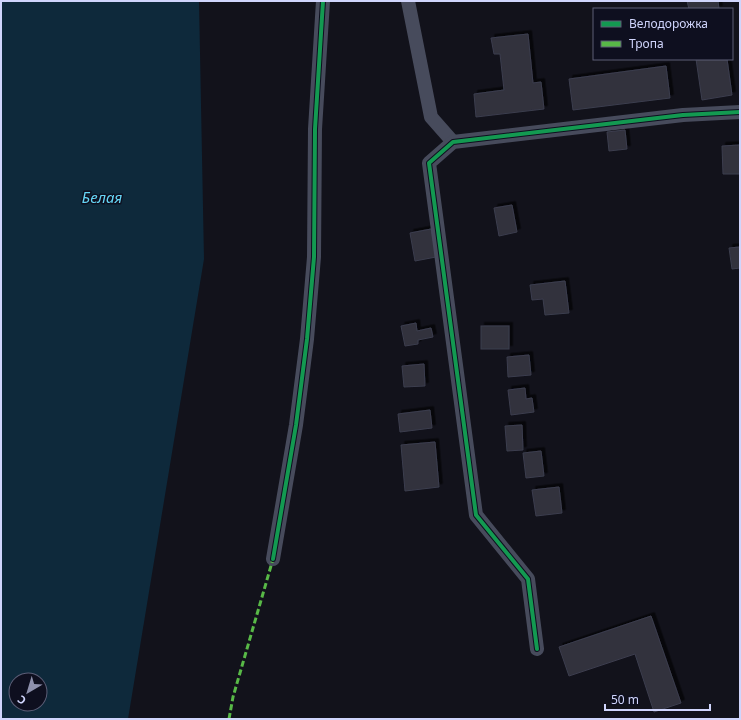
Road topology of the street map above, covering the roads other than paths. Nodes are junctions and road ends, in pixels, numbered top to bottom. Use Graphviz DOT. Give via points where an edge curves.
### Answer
graph roads {
  1 [pos="323,1"];
  2 [pos="408,1"];
  3 [pos="740,112"];
  4 [pos="453,142"];
  5 [pos="273,559"];
  6 [pos="537,649"];
  1 -- 5 [label="street" via="315,129 314,257 310,302 296,425"];
  2 -- 4 [label="street" via="431,117"];
  3 -- 4 [label="street" via="683,115"];
  4 -- 6 [label="street" via="429,163 476,515 528,579"];
}
